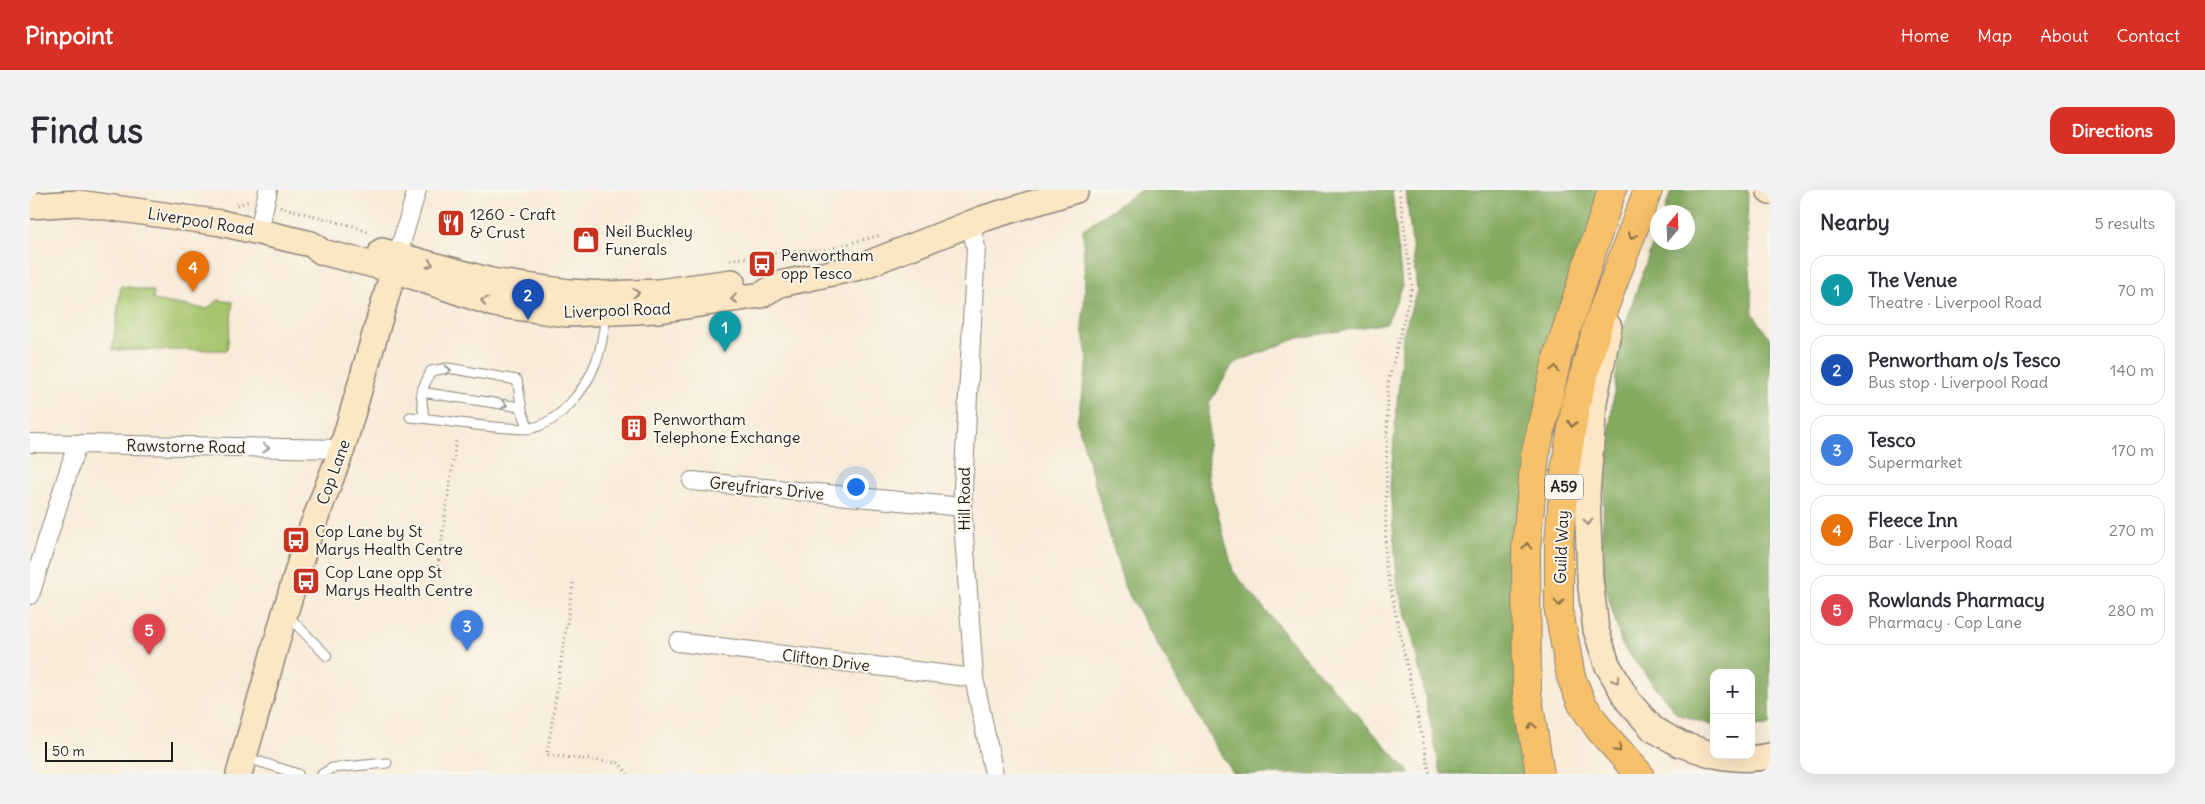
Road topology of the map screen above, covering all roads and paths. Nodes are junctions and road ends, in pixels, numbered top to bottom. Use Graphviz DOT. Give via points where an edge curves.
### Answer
graph roads {
  1 [pos="418,190"];
  2 [pos="1076,190"];
  3 [pos="1400,190"];
  4 [pos="1612,190"];
  5 [pos="1648,190"];
  6 [pos="266,196"];
  7 [pos="30,206"];
  8 [pos="221,222"];
  9 [pos="970,223"];
  10 [pos="259,230"];
  11 [pos="370,233"];
  12 [pos="886,233"];
  13 [pos="725,261"];
  14 [pos="396,262"];
  15 [pos="1620,266"];
  16 [pos="606,303"];
  17 [pos="421,392"];
  18 [pos="521,407"];
  19 [pos="410,417"];
  20 [pos="424,418"];
  21 [pos="530,429"];
  22 [pos="456,440"];
  23 [pos="30,443"];
  24 [pos="77,444"];
  25 [pos="342,450"];
  26 [pos="692,481"];
  27 [pos="962,508"];
  28 [pos="438,566"];
  29 [pos="573,583"];
  30 [pos="30,594"];
  31 [pos="285,613"];
  32 [pos="678,642"];
  33 [pos="327,656"];
  34 [pos="974,678"];
  35 [pos="1710,753"];
  36 [pos="1770,756"];
  37 [pos="1755,759"];
  38 [pos="387,763"];
  39 [pos="242,765"];
  40 [pos="298,774"];
  41 [pos="322,774"];
  42 [pos="628,774"];
  43 [pos="994,774"];
  44 [pos="1430,774"];
  45 [pos="1540,774"];
  46 [pos="1639,774"];
  1 -- 14 [label="street"];
  2 -- 9 [label="street, Liverpool Road"];
  3 -- 44 [label="path" via="1412,286 1388,384 1385,563"];
  45 -- 4 [label="highway, Guild Way / A59, one-way" via="1527,693 1526,548 1535,456 1558,355"];
  5 -- 15 [label="highway, Guild Way / A59, one-way"];
  6 -- 8 [label="path" via="237,205"];
  6 -- 10 [label="street"];
  6 -- 11 [label="path"];
  7 -- 8 [label="street, Liverpool Road" via="78,203"];
  8 -- 10 [label="street, Liverpool Road"];
  9 -- 16 [label="street, Liverpool Road" via="860,267 780,284 757,279 658,292"];
  9 -- 27 [label="street, Hill Road" via="976,248"];
  10 -- 14 [label="street, Liverpool Road" via="310,244 329,236"];
  12 -- 13 [label="path" via="824,250"];
  14 -- 16 [label="street, Liverpool Road" via="491,282 559,290"];
  14 -- 25 [label="street, Cop Lane"];
  15 -- 35 [label="street, one-way" via="1594,402 1587,495 1590,579 1596,630 1607,664 1628,701 1652,729 1680,744"];
  15 -- 46 [label="highway, Guild Way / A59, one-way" via="1598,324 1576,403 1565,471 1559,542 1559,611 1571,677 1582,704"];
  16 -- 21 [label="lane" via="604,333 596,363 585,383 564,409 546,424"];
  17 -- 18 [label="lane, one-way"];
  17 -- 18 [label="lane, one-way" via="431,371 448,368 482,373 517,380"];
  17 -- 20 [label="lane"];
  18 -- 21 [label="lane"];
  19 -- 20 [label="lane"];
  20 -- 21 [label="lane"];
  22 -- 28 [label="path"];
  23 -- 24 [label="street, Rawstorne Road"];
  24 -- 25 [label="street, Rawstorne Road, one-way"];
  24 -- 30 [label="street"];
  25 -- 31 [label="street, Cop Lane" via="306,543"];
  26 -- 27 [label="street, Greyfriars Drive"];
  27 -- 34 [label="street, Hill Road"];
  29 -- 42 [label="path" via="547,755 619,763"];
  31 -- 33 [label="lane"];
  31 -- 39 [label="street, Cop Lane"];
  32 -- 34 [label="street, Clifton Drive"];
  34 -- 43 [label="street, Hill Road"];
  36 -- 37 [label="street"];
  38 -- 41 [label="lane" via="332,768"];
  39 -- 40 [label="lane"];
}
